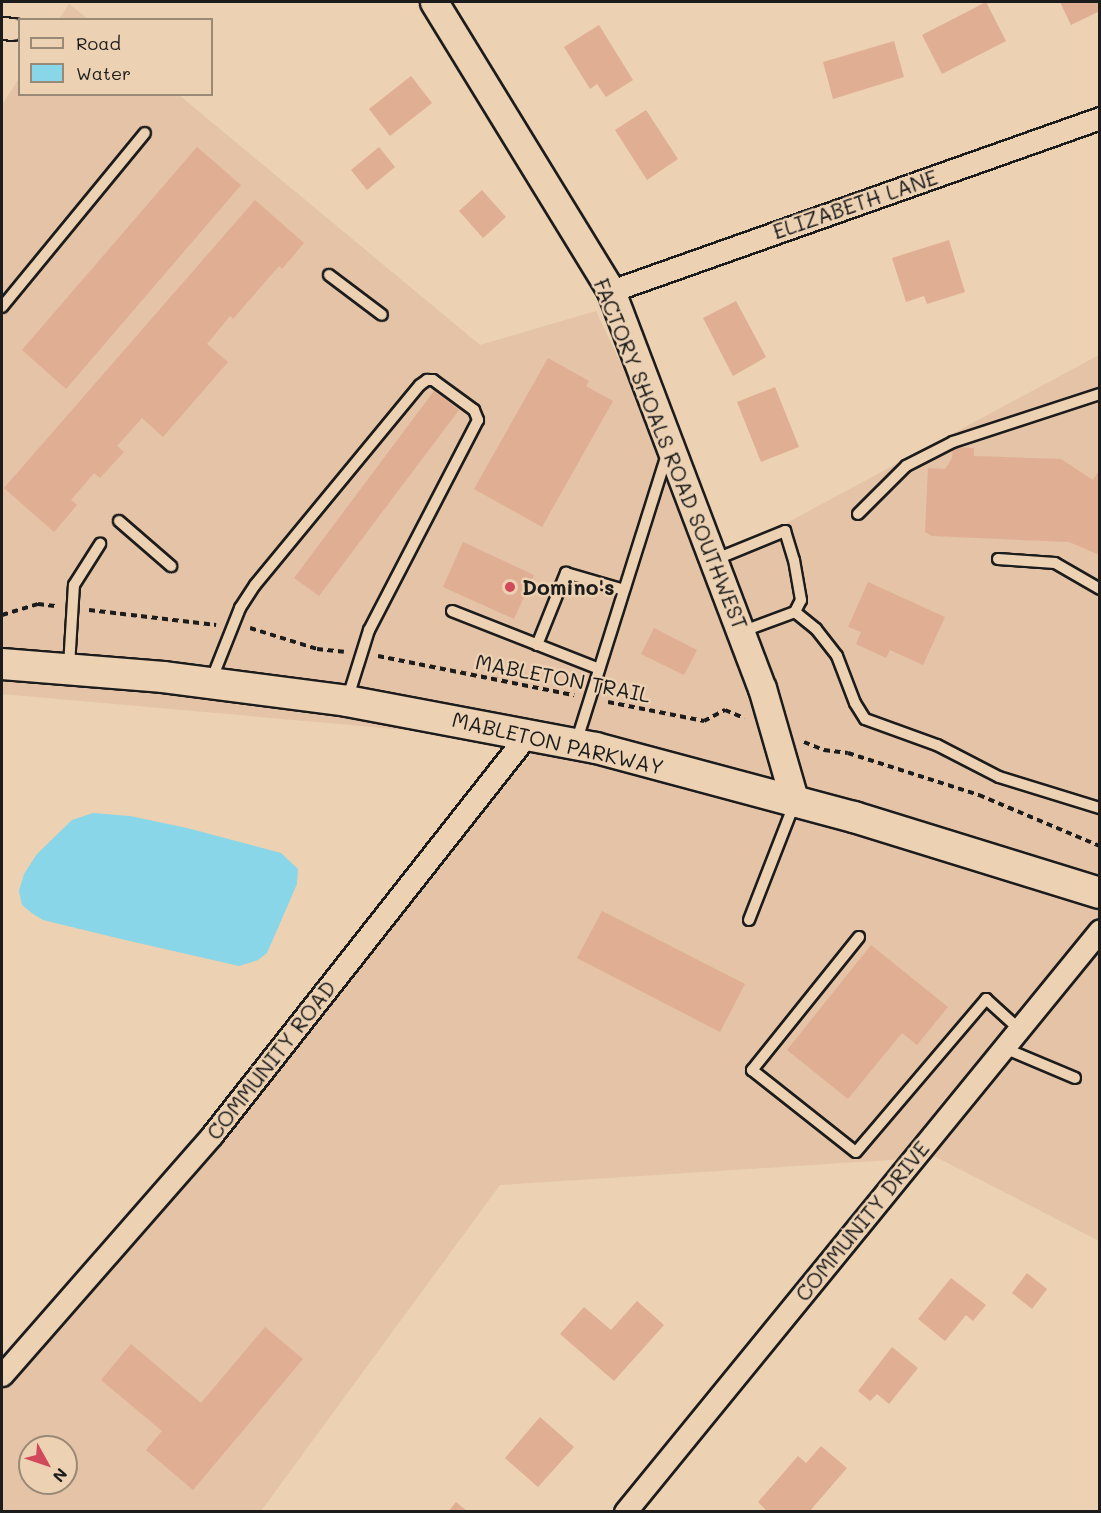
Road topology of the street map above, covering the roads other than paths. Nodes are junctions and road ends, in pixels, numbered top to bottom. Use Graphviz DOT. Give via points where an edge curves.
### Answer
graph roads {
  1 [pos="434,2"];
  2 [pos="1100,118"];
  3 [pos="145,133"];
  4 [pos="329,275"];
  5 [pos="611,291"];
  6 [pos="2,307"];
  7 [pos="382,315"];
  8 [pos="1100,394"];
  9 [pos="670,445"];
  10 [pos="858,514"];
  11 [pos="119,521"];
  12 [pos="100,544"];
  13 [pos="998,559"];
  14 [pos="713,560"];
  15 [pos="171,566"];
  16 [pos="1100,589"];
  17 [pos="624,590"];
  18 [pos="452,611"];
  19 [pos="795,612"];
  20 [pos="741,632"];
  21 [pos="537,645"];
  22 [pos="2,664"];
  23 [pos="69,669"];
  24 [pos="599,669"];
  25 [pos="209,683"];
  26 [pos="347,701"];
  27 [pos="527,735"];
  28 [pos="575,744"];
  29 [pos="795,802"];
  30 [pos="1100,808"];
  31 [pos="1100,893"];
  32 [pos="749,920"];
  33 [pos="1100,930"];
  34 [pos="859,938"];
  35 [pos="1019,1029"];
  36 [pos="1004,1047"];
  37 [pos="1075,1078"];
  38 [pos="2,1375"];
  39 [pos="625,1512"];
  1 -- 5 [label="street, FACTORY SHOALS ROAD SOUTHWEST"];
  2 -- 5 [label="street, ELIZABETH LANE"];
  3 -- 6 [label="lane"];
  4 -- 7 [label="lane"];
  5 -- 9 [label="street, FACTORY SHOALS ROAD SOUTHWEST"];
  8 -- 10 [label="lane" via="953,442 906,466"];
  9 -- 14 [label="street, FACTORY SHOALS ROAD SOUTHWEST"];
  9 -- 17 [label="lane"];
  11 -- 15 [label="lane"];
  12 -- 23 [label="lane" via="74,585"];
  13 -- 16 [label="lane" via="1055,562"];
  14 -- 19 [label="lane" via="785,531 801,600"];
  14 -- 20 [label="street, FACTORY SHOALS ROAD SOUTHWEST"];
  17 -- 21 [label="lane" via="566,573"];
  17 -- 24 [label="lane"];
  18 -- 21 [label="lane"];
  19 -- 20 [label="lane"];
  19 -- 30 [label="lane" via="816,629 837,656 855,704 866,719 937,746 999,777"];
  20 -- 29 [label="street, FACTORY SHOALS ROAD SOUTHWEST" via="762,688"];
  21 -- 24 [label="lane"];
  22 -- 23 [label="main road, MABLETON PARKWAY"];
  23 -- 25 [label="main road, MABLETON PARKWAY"];
  24 -- 28 [label="lane"];
  25 -- 26 [label="main road, MABLETON PARKWAY"];
  25 -- 26 [label="lane" via="240,608 255,585 420,385 433,381 474,410 478,420 369,630"];
  26 -- 27 [label="main road, MABLETON PARKWAY"];
  27 -- 28 [label="main road, MABLETON PARKWAY"];
  27 -- 38 [label="street, COMMUNITY ROAD" via="212,1135"];
  28 -- 29 [label="main road, MABLETON PARKWAY"];
  29 -- 31 [label="main road, MABLETON PARKWAY"];
  29 -- 32 [label="lane"];
  33 -- 35 [label="street, COMMUNITY DRIVE"];
  34 -- 35 [label="lane" via="752,1070 856,1152 986,999"];
  35 -- 36 [label="street, COMMUNITY DRIVE"];
  36 -- 37 [label="lane"];
  36 -- 39 [label="street, COMMUNITY DRIVE"];
}
